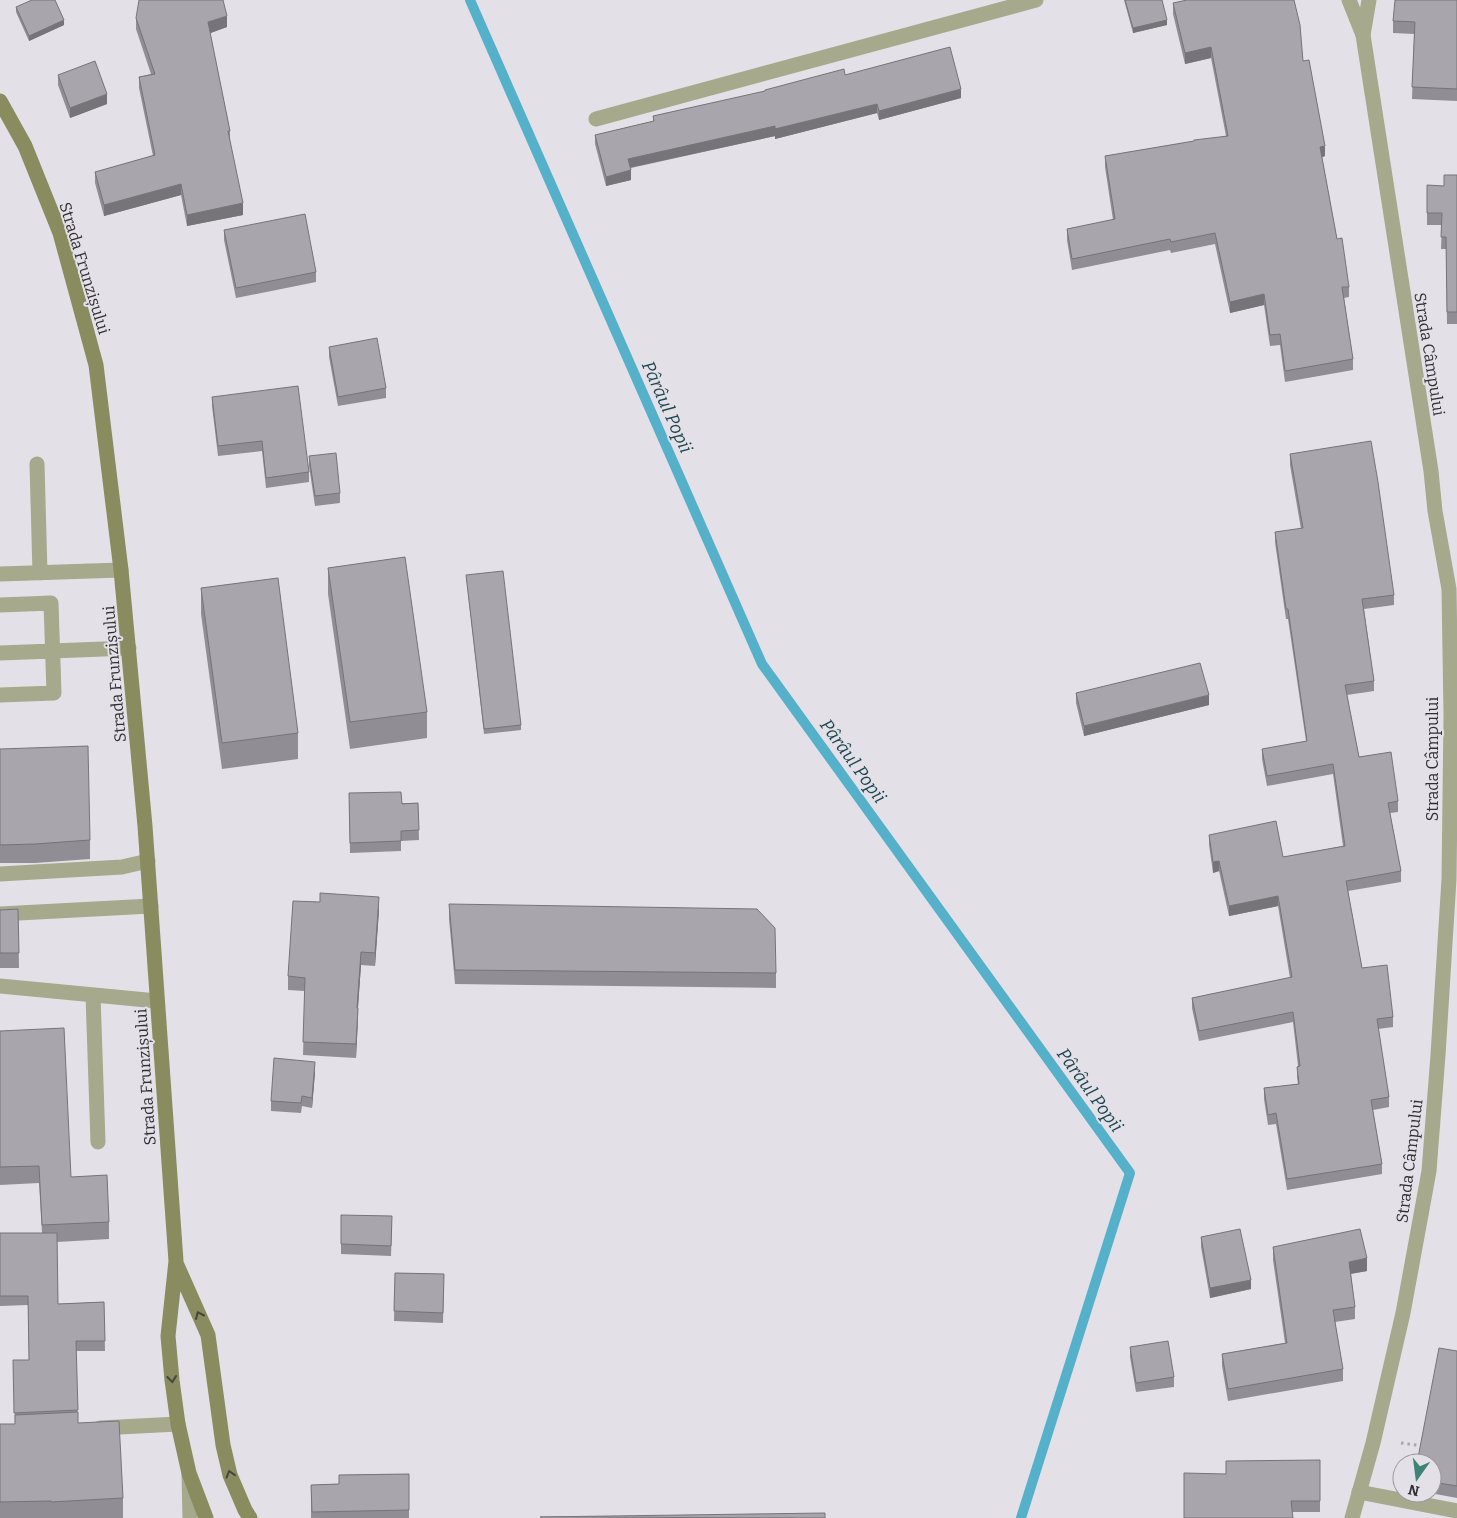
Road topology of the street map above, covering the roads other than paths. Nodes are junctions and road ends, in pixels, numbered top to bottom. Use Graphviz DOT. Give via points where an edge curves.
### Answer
graph roads {
  1 [pos="1036,0"];
  2 [pos="1349,0"];
  3 [pos="1369,0"];
  4 [pos="1363,35"];
  5 [pos="0,101"];
  6 [pos="596,119"];
  7 [pos="37,464"];
  8 [pos="121,570"];
  9 [pos="40,573"];
  10 [pos="0,574"];
  11 [pos="1453,586"];
  12 [pos="0,605"];
  13 [pos="129,648"];
  14 [pos="53,651"];
  15 [pos="0,653"];
  16 [pos="0,695"];
  17 [pos="148,861"];
  18 [pos="0,874"];
  19 [pos="151,906"];
  20 [pos="0,914"];
  21 [pos="0,986"];
  22 [pos="93,995"];
  23 [pos="157,1001"];
  24 [pos="98,1142"];
  25 [pos="176,1261"];
  26 [pos="178,1424"];
  27 [pos="83,1429"];
  28 [pos="189,1473"];
  29 [pos="1359,1492"];
  30 [pos="1457,1511"];
  31 [pos="190,1518"];
  32 [pos="206,1518"];
  33 [pos="250,1518"];
  34 [pos="1352,1518"];
  1 -- 6 [label="street"];
  2 -- 4 [label="street, Strada Câmpului"];
  3 -- 4 [label="street"];
  4 -- 11 [label="street, Strada Câmpului" via="1436,511"];
  5 -- 8 [label="main road, Strada Frunzișului" via="25,146 60,233 96,365"];
  7 -- 9 [label="street"];
  8 -- 9 [label="street"];
  8 -- 13 [label="main road, Strada Frunzișului"];
  9 -- 10 [label="street"];
  11 -- 29 [label="street, Strada Câmpului" via="1449,879 1429,1171 1403,1313"];
  12 -- 14 [label="street" via="51,603"];
  13 -- 14 [label="street"];
  13 -- 17 [label="main road, Strada Frunzișului"];
  14 -- 15 [label="street"];
  14 -- 16 [label="street" via="54,693"];
  17 -- 18 [label="street" via="122,867"];
  17 -- 19 [label="main road, Strada Frunzișului"];
  19 -- 20 [label="street"];
  19 -- 23 [label="main road, Strada Frunzișului"];
  21 -- 22 [label="street"];
  22 -- 23 [label="street"];
  22 -- 24 [label="street"];
  23 -- 25 [label="main road, Strada Frunzișului"];
  25 -- 26 [label="main road, Strada Frunzișului, one-way" via="168,1336"];
  33 -- 25 [label="main road, Strada Frunzișului, one-way" via="230,1475 223,1445 208,1335"];
  26 -- 27 [label="street"];
  26 -- 28 [label="main road, Strada Frunzișului"];
  28 -- 31 [label="street, Strada Frunzișului"];
  28 -- 32 [label="main road, Strada Frunzișului"];
  29 -- 30 [label="street"];
  29 -- 34 [label="street, Strada Câmpului"];
}
